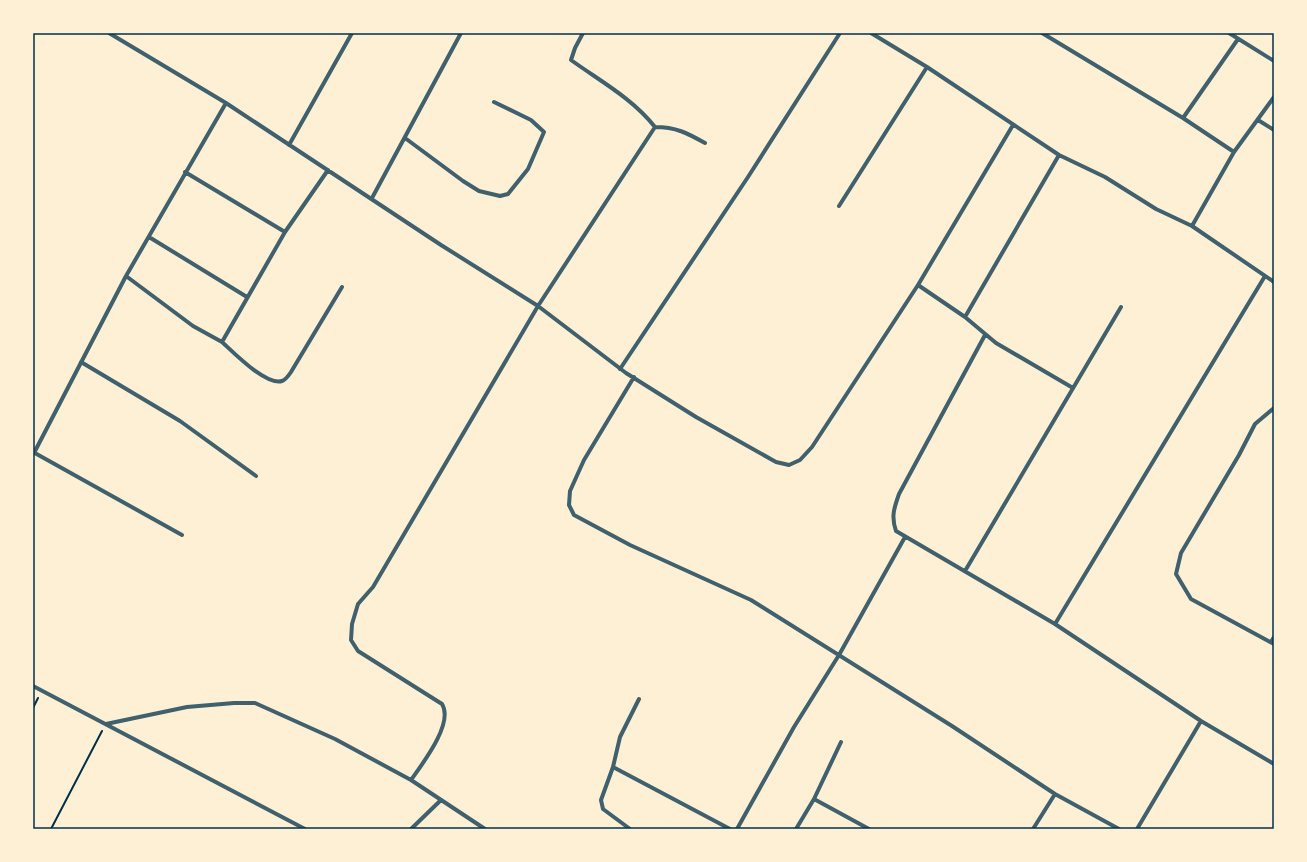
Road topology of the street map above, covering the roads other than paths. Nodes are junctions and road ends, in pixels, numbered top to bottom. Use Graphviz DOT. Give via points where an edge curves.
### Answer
graph roads {
  1 [pos="109,33"];
  2 [pos="352,33"];
  3 [pos="461,33"];
  4 [pos="583,33"];
  5 [pos="840,33"];
  6 [pos="871,33"];
  7 [pos="1042,33"];
  8 [pos="1229,33"];
  9 [pos="1238,38"];
  10 [pos="1274,61"];
  11 [pos="927,66"];
  12 [pos="1274,97"];
  13 [pos="226,102"];
  14 [pos="494,102"];
  15 [pos="1183,118"];
  16 [pos="1258,120"];
  17 [pos="1013,125"];
  18 [pos="655,127"];
  19 [pos="1274,130"];
  20 [pos="405,138"];
  21 [pos="705,143"];
  22 [pos="289,145"];
  23 [pos="1234,152"];
  24 [pos="1060,155"];
  25 [pos="328,170"];
  26 [pos="185,172"];
  27 [pos="372,198"];
  28 [pos="840,206"];
  29 [pos="1192,226"];
  30 [pos="285,232"];
  31 [pos="149,238"];
  32 [pos="126,276"];
  33 [pos="1265,276"];
  34 [pos="1274,282"];
  35 [pos="918,285"];
  36 [pos="342,288"];
  37 [pos="247,297"];
  38 [pos="538,306"];
  39 [pos="1122,307"];
  40 [pos="965,317"];
  41 [pos="985,336"];
  42 [pos="222,342"];
  43 [pos="81,362"];
  44 [pos="620,368"];
  45 [pos="634,377"];
  46 [pos="1073,388"];
  47 [pos="1274,408"];
  48 [pos="34,453"];
  49 [pos="256,476"];
  50 [pos="182,535"];
  51 [pos="905,537"];
  52 [pos="965,571"];
  53 [pos="1055,624"];
  54 [pos="1274,637"];
  55 [pos="1272,643"];
  56 [pos="839,655"];
  57 [pos="33,686"];
  58 [pos="639,699"];
  59 [pos="1201,720"];
  60 [pos="106,724"];
  61 [pos="842,742"];
  62 [pos="1274,764"];
  63 [pos="613,767"];
  64 [pos="411,780"];
  65 [pos="1055,794"];
  66 [pos="814,799"];
  67 [pos="441,800"];
  68 [pos="305,829"];
  69 [pos="411,829"];
  70 [pos="485,829"];
  71 [pos="630,829"];
  72 [pos="730,829"];
  73 [pos="737,829"];
  74 [pos="796,829"];
  75 [pos="869,829"];
  76 [pos="1033,829"];
  77 [pos="1119,829"];
  78 [pos="1137,829"];
  1 -- 13 [label="street"];
  2 -- 22 [label="street"];
  3 -- 20 [label="street"];
  4 -- 18 [label="street" via="571,60 620,92"];
  5 -- 44 [label="street" via="748,177"];
  6 -- 11 [label="street"];
  7 -- 15 [label="street"];
  8 -- 9 [label="street"];
  9 -- 10 [label="street"];
  9 -- 15 [label="street"];
  11 -- 17 [label="street"];
  11 -- 28 [label="street"];
  12 -- 16 [label="street"];
  13 -- 22 [label="street"];
  13 -- 26 [label="street"];
  14 -- 20 [label="street" via="531,120 544,132 528,169 508,194 500,196 479,190"];
  15 -- 23 [label="street"];
  16 -- 19 [label="street"];
  16 -- 23 [label="street"];
  17 -- 24 [label="street"];
  17 -- 35 [label="street"];
  18 -- 21 [label="street" via="670,127"];
  18 -- 38 [label="street"];
  20 -- 27 [label="street"];
  22 -- 25 [label="street"];
  23 -- 29 [label="street"];
  24 -- 29 [label="street" via="1105,177 1156,209"];
  24 -- 40 [label="street"];
  25 -- 27 [label="street"];
  25 -- 30 [label="street"];
  26 -- 30 [label="street"];
  26 -- 31 [label="street"];
  27 -- 38 [label="street"];
  29 -- 33 [label="street"];
  30 -- 37 [label="street"];
  31 -- 32 [label="street"];
  31 -- 37 [label="street"];
  32 -- 42 [label="street" via="193,326"];
  32 -- 43 [label="street"];
  33 -- 34 [label="street"];
  33 -- 53 [label="street"];
  35 -- 40 [label="street"];
  35 -- 45 [label="street" via="812,447 800,460 789,464 776,462 760,454"];
  36 -- 42 [label="street" via="283,381 274,381 254,370"];
  37 -- 42 [label="street"];
  38 -- 44 [label="street"];
  38 -- 64 [label="street" via="373,587 358,604 352,624 351,640 358,651 442,704 446,710 445,723 426,760"];
  39 -- 46 [label="street"];
  40 -- 41 [label="street"];
  41 -- 46 [label="street"];
  41 -- 51 [label="street" via="898,494 892,520 896,531"];
  43 -- 48 [label="street"];
  43 -- 49 [label="street" via="180,421"];
  44 -- 45 [label="street"];
  45 -- 56 [label="street" via="584,460 570,491 569,505 574,516 636,549 751,600"];
  46 -- 52 [label="street"];
  47 -- 55 [label="street" via="1255,424 1181,553 1176,574 1191,599"];
  48 -- 50 [label="street"];
  51 -- 52 [label="street"];
  51 -- 56 [label="street"];
  52 -- 53 [label="street"];
  53 -- 59 [label="street"];
  54 -- 55 [label="street"];
  56 -- 65 [label="street"];
  56 -- 73 [label="street" via="794,727"];
  57 -- 60 [label="street"];
  58 -- 63 [label="street" via="620,737"];
  59 -- 62 [label="street"];
  59 -- 78 [label="street"];
  60 -- 64 [label="street" via="187,707 255,703 335,739"];
  60 -- 68 [label="street"];
  61 -- 66 [label="street"];
  63 -- 71 [label="street" via="601,800 603,810"];
  63 -- 72 [label="street"];
  64 -- 67 [label="street"];
  65 -- 76 [label="street"];
  65 -- 77 [label="street"];
  66 -- 74 [label="street"];
  66 -- 75 [label="street"];
  67 -- 69 [label="street"];
  67 -- 70 [label="street"];
}
